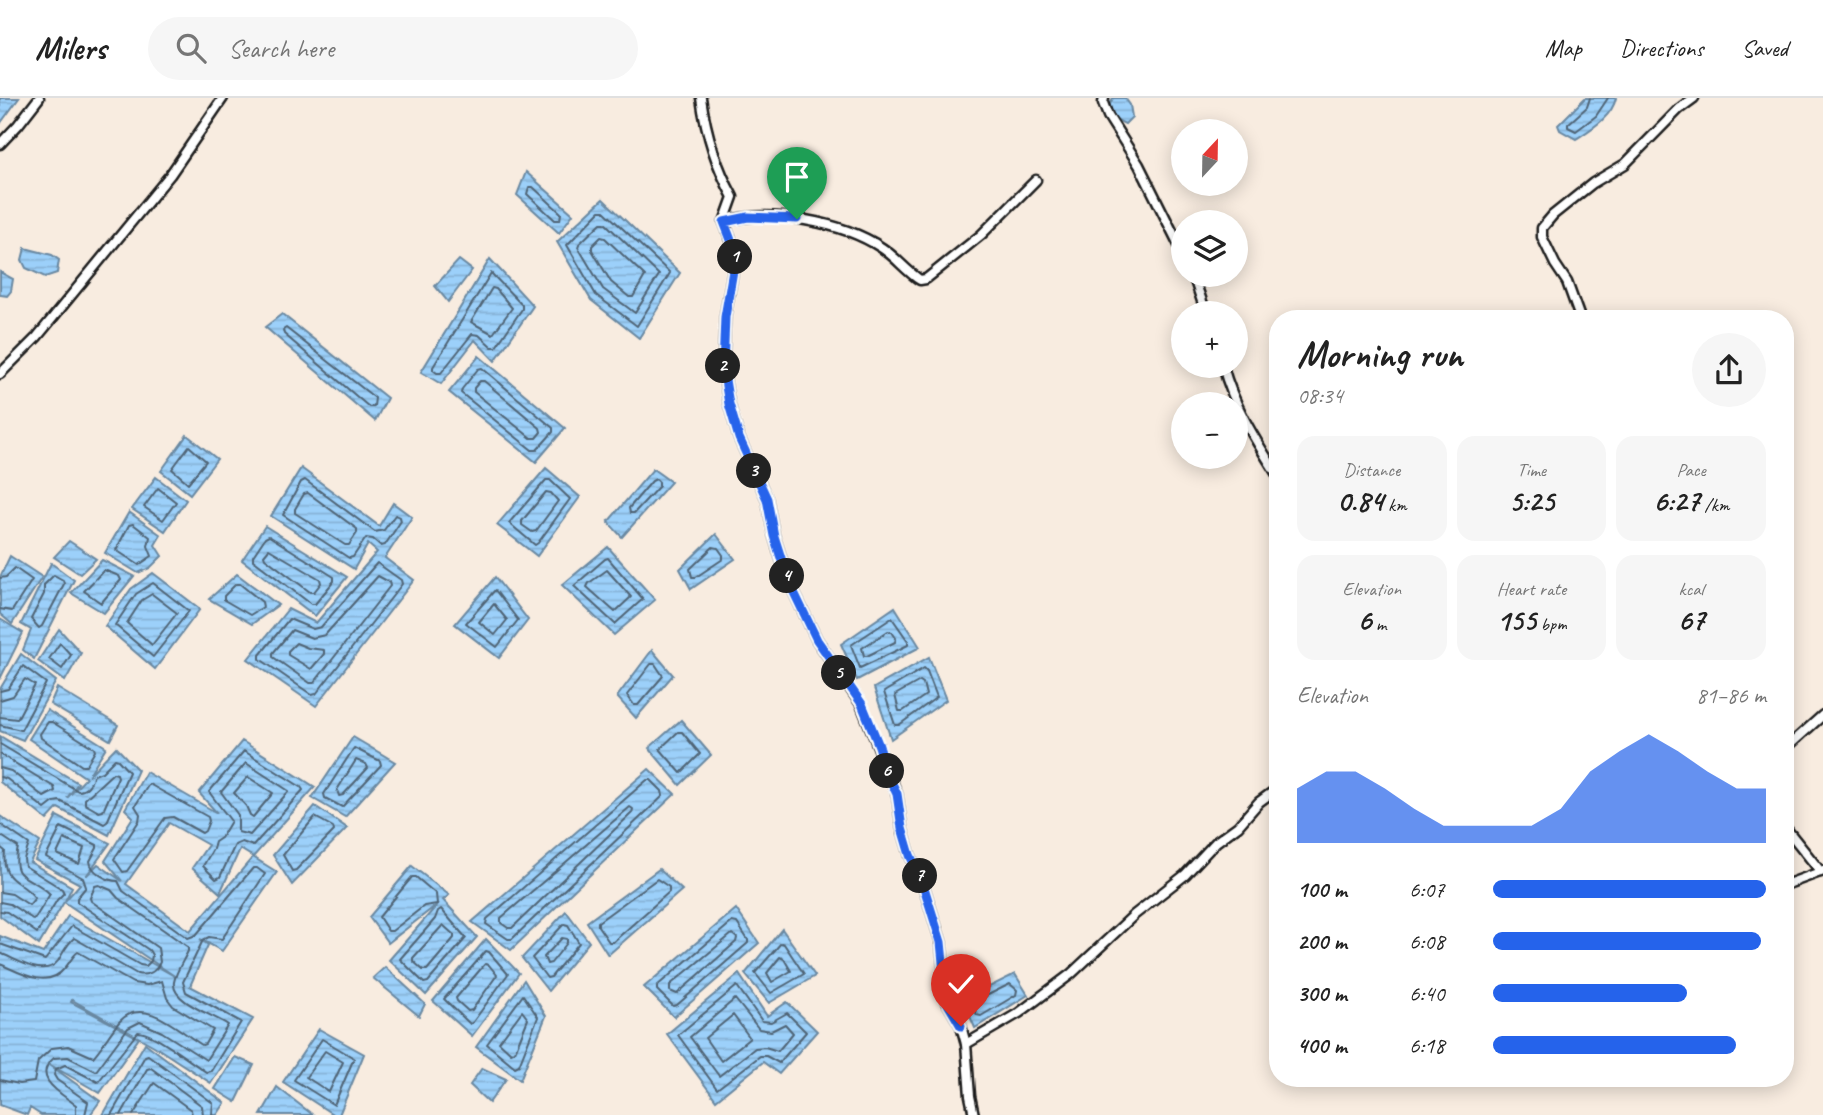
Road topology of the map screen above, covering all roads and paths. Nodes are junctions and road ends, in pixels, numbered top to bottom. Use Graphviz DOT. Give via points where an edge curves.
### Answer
graph roads {
  1 [pos="39,98"];
  2 [pos="223,98"];
  3 [pos="701,98"];
  4 [pos="1104,98"];
  5 [pos="1694,98"];
  6 [pos="0,144"];
  7 [pos="1036,180"];
  8 [pos="724,222"];
  9 [pos="1171,229"];
  10 [pos="1577,310"];
  11 [pos="0,374"];
  12 [pos="1226,378"];
  13 [pos="1269,460"];
  14 [pos="1823,715"];
  15 [pos="1794,741"];
  16 [pos="1269,795"];
  17 [pos="1794,838"];
  18 [pos="1822,872"];
  19 [pos="1794,882"];
  20 [pos="966,1044"];
  21 [pos="974,1115"];
  1 -- 6 [label="street"];
  2 -- 11 [label="street" via="170,175 37,337"];
  3 -- 8 [label="street" via="706,132 733,197"];
  4 -- 9 [label="street" via="1108,116"];
  5 -- 10 [label="street" via="1625,164 1584,190 1542,228 1542,237"];
  7 -- 8 [label="street" via="961,252 920,280 885,250 837,228 797,219 748,217"];
  8 -- 20 [label="street" via="736,253 725,317 723,368 732,415 767,499 788,580 817,640 862,704 897,794 910,855 941,942 947,1002"];
  12 -- 13 [label="street"];
  14 -- 15 [label="street"];
  16 -- 20 [label="street" via="1071,974"];
  17 -- 18 [label="street"];
  18 -- 19 [label="street"];
  20 -- 21 [label="street"];
}
